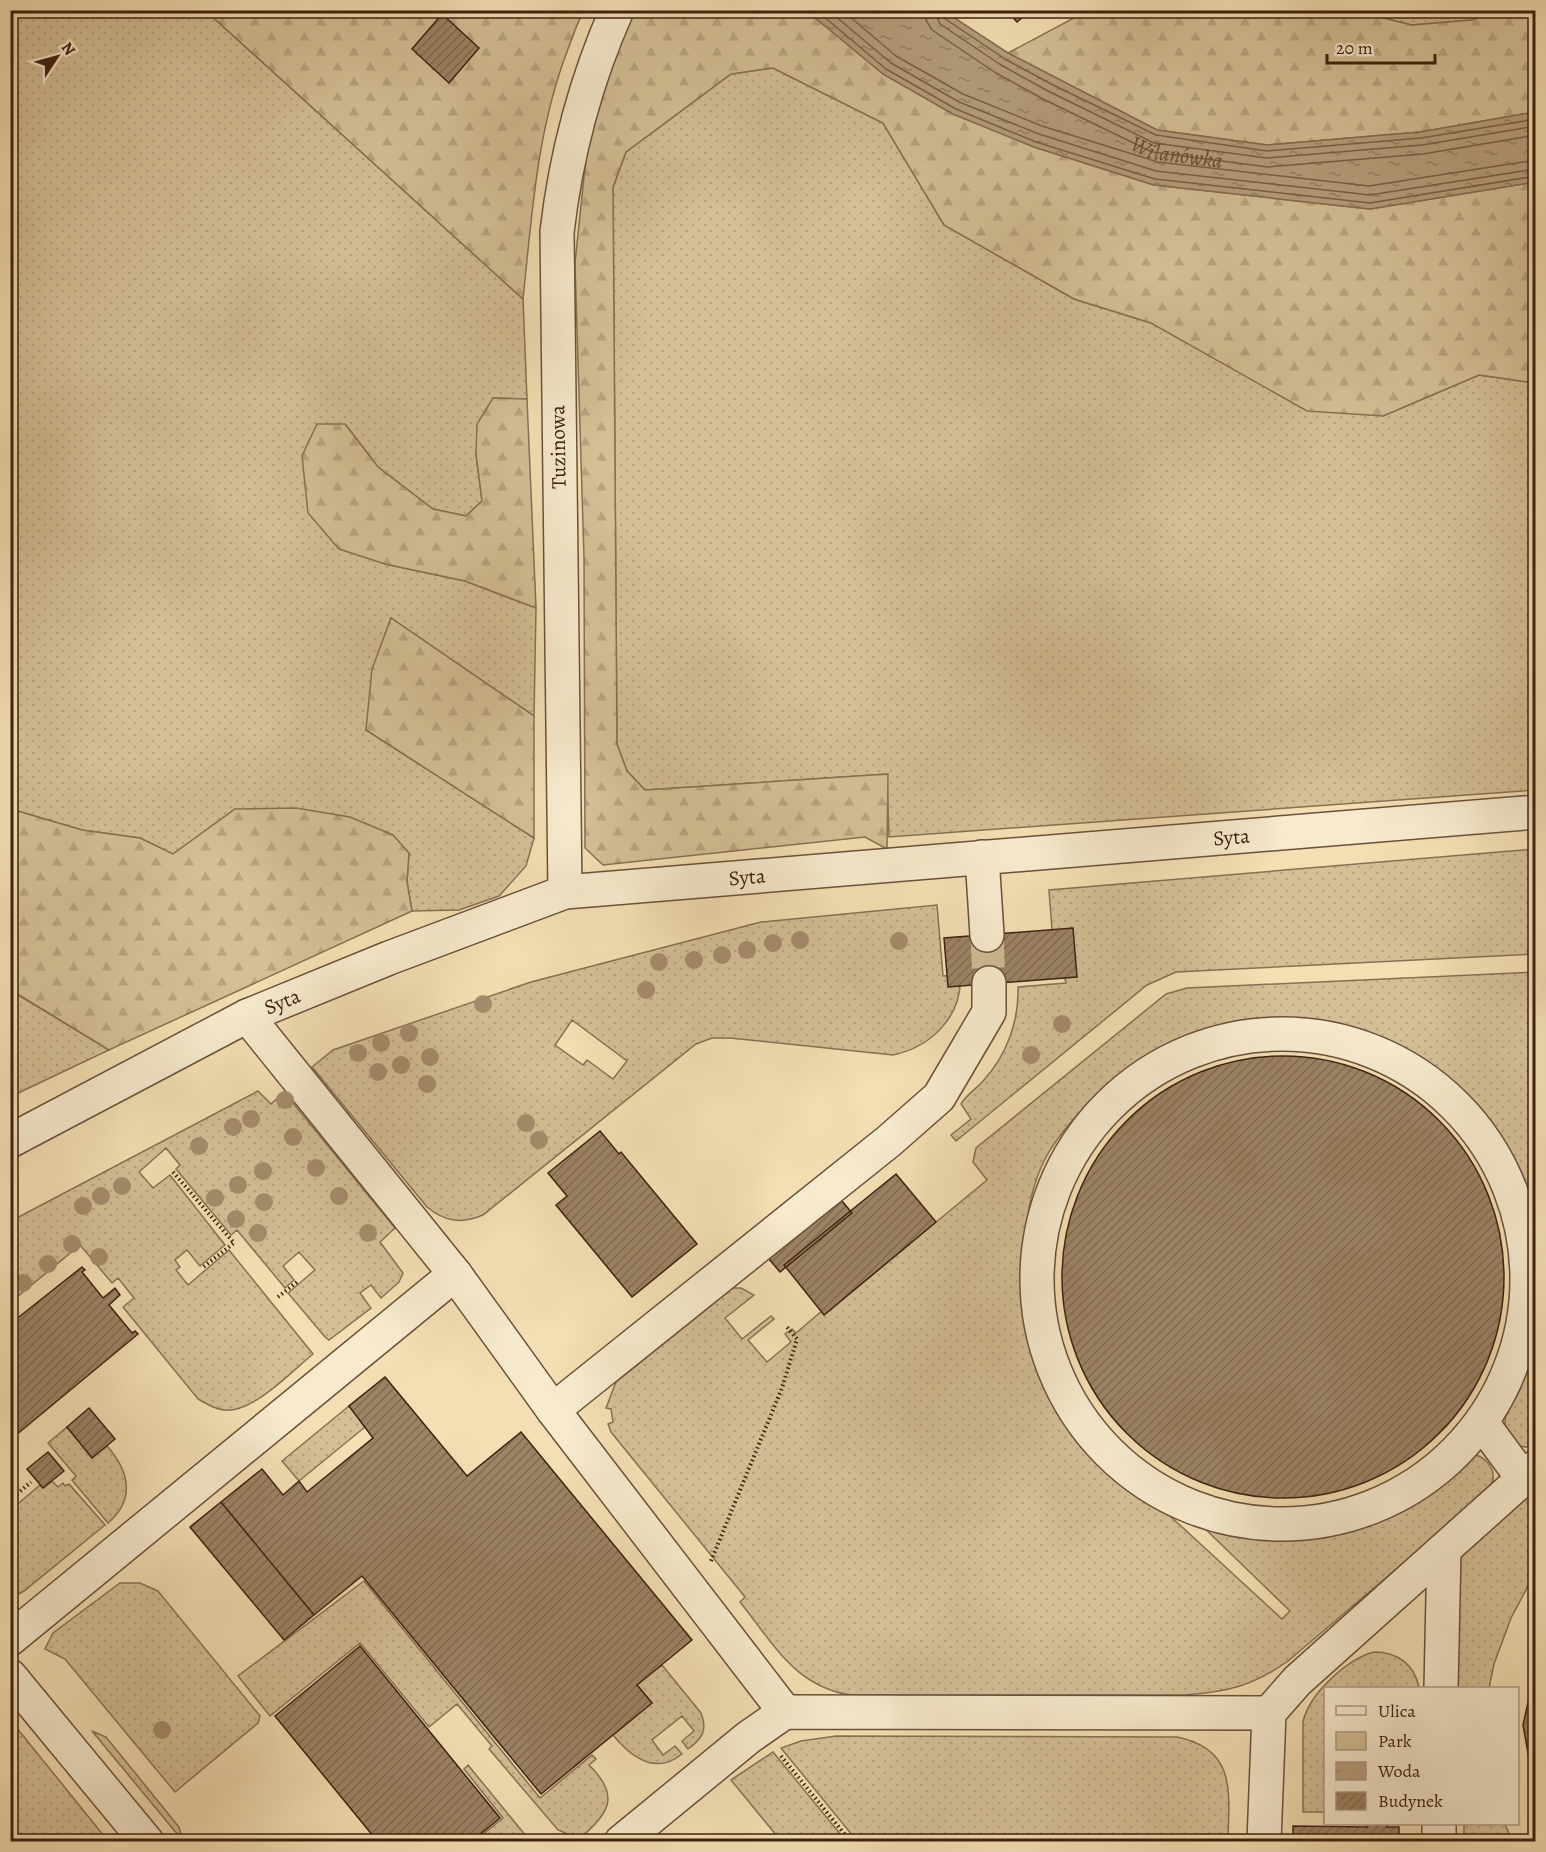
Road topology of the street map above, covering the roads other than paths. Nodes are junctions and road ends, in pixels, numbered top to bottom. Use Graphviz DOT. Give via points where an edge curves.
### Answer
graph roads {
  1 [pos="617,10"];
  2 [pos="1536,812"];
  3 [pos="982,857"];
  4 [pos="565,892"];
  5 [pos="987,935"];
  6 [pos="989,983"];
  7 [pos="246,1016"];
  8 [pos="10,1141"];
  9 [pos="455,1274"];
  10 [pos="553,1410"];
  11 [pos="1482,1423"];
  12 [pos="1529,1472"];
  13 [pos="1444,1550"];
  14 [pos="10,1639"];
  15 [pos="10,1676"];
  16 [pos="1442,1687"];
  17 [pos="785,1712"];
  18 [pos="1269,1713"];
  19 [pos="1439,1825"];
  20 [pos="147,1842"];
  21 [pos="621,1842"];
  22 [pos="1264,1842"];
  23 [pos="1439,1842"];
  1 -- 4 [label="street, Tuzinowa" via="575,125 557,232"];
  2 -- 3 [label="street, Syta"];
  3 -- 4 [label="street, Syta"];
  3 -- 5 [label="street"];
  4 -- 7 [label="street, Syta"];
  6 -- 10 [label="street" via="988,1012 939,1097"];
  7 -- 8 [label="street, Syta"];
  7 -- 9 [label="street"];
  9 -- 10 [label="street"];
  9 -- 14 [label="street"];
  10 -- 17 [label="street"];
  11 -- 11 [label="street" via="1431,1475 1367,1511 1296,1525 1223,1519 1148,1485 1099,1445 1059,1384 1038,1314 1038,1242 1059,1172 1100,1112 1151,1069 1213,1041 1280,1032 1347,1041 1389,1059 1409,1068 1462,1111 1501,1166 1523,1230 1528,1298 1513,1364"];
  11 -- 12 [label="street"];
  12 -- 13 [label="street"];
  13 -- 16 [label="street"];
  13 -- 18 [label="street" via="1297,1681"];
  15 -- 20 [label="street"];
  17 -- 18 [label="street"];
  17 -- 21 [label="street"];
  18 -- 22 [label="street"];
  19 -- 23 [label="street"];
}
